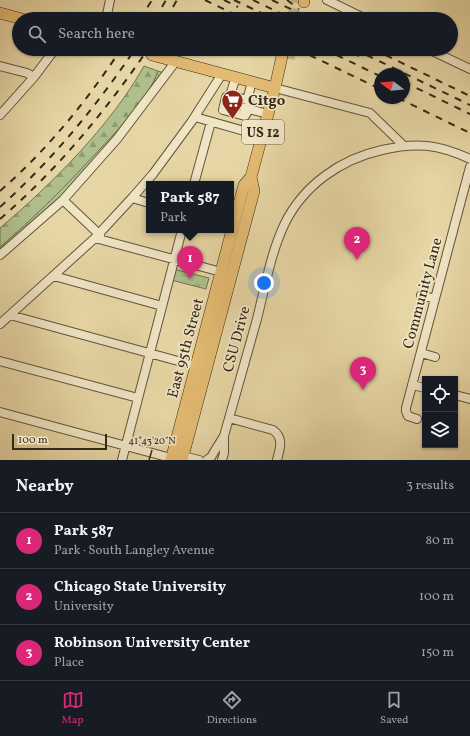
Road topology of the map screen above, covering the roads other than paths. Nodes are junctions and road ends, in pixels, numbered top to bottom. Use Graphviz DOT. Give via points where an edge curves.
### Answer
graph roads {
  1 [pos="110,0"];
  2 [pos="327,0"];
  3 [pos="107,12"];
  4 [pos="352,12"];
  5 [pos="0,13"];
  6 [pos="12,16"];
  7 [pos="50,56"];
  8 [pos="159,56"];
  9 [pos="443,56"];
  10 [pos="285,57"];
  11 [pos="176,61"];
  12 [pos="0,66"];
  13 [pos="470,69"];
  14 [pos="222,74"];
  15 [pos="34,77"];
  16 [pos="236,77"];
  17 [pos="252,82"];
  18 [pos="275,88"];
  19 [pos="230,95"];
  20 [pos="247,106"];
  21 [pos="268,114"];
  22 [pos="0,115"];
  23 [pos="195,117"];
  24 [pos="211,122"];
  25 [pos="262,136"];
  26 [pos="404,146"];
  27 [pos="470,159"];
  28 [pos="470,167"];
  29 [pos="147,181"];
  30 [pos="195,181"];
  31 [pos="146,182"];
  32 [pos="132,198"];
  33 [pos="63,200"];
  34 [pos="146,202"];
  35 [pos="181,233"];
  36 [pos="97,236"];
  37 [pos="0,255"];
  38 [pos="174,260"];
  39 [pos="226,273"];
  40 [pos="54,276"];
  41 [pos="421,295"];
  42 [pos="435,299"];
  43 [pos="162,306"];
  44 [pos="10,315"];
  45 [pos="0,324"];
  46 [pos="150,353"];
  47 [pos="420,353"];
  48 [pos="435,357"];
  49 [pos="0,361"];
  50 [pos="196,365"];
  51 [pos="207,368"];
  52 [pos="412,385"];
  53 [pos="422,387"];
  54 [pos="458,396"];
  55 [pos="138,398"];
  56 [pos="470,399"];
  57 [pos="0,412"];
  58 [pos="229,418"];
  59 [pos="417,419"];
  60 [pos="224,436"];
  61 [pos="126,445"];
  62 [pos="176,459"];
  63 [pos="122,460"];
  64 [pos="199,460"];
  65 [pos="207,460"];
  66 [pos="222,460"];
  67 [pos="277,460"];
  1 -- 3 [label="street"];
  2 -- 4 [label="street"];
  5 -- 6 [label="main road"];
  7 -- 15 [label="street"];
  8 -- 11 [label="main road"];
  9 -- 13 [label="street"];
  10 -- 18 [label="main road, East 95th Street / US 12" via="286,68"];
  11 -- 14 [label="main road"];
  11 -- 33 [label="street" via="117,139"];
  12 -- 15 [label="street"];
  14 -- 16 [label="main road"];
  14 -- 23 [label="street"];
  15 -- 22 [label="street"];
  16 -- 17 [label="main road"];
  16 -- 19 [label="street"];
  17 -- 18 [label="main road"];
  17 -- 20 [label="street"];
  18 -- 21 [label="main road, East 95th Street / US 12"];
  18 -- 26 [label="street" via="370,113"];
  19 -- 20 [label="street"];
  19 -- 20 [label="street" via="226,97 223,110 245,116"];
  20 -- 21 [label="street"];
  21 -- 25 [label="main road, East 95th Street / US 12"];
  23 -- 24 [label="street"];
  23 -- 29 [label="street"];
  24 -- 25 [label="street"];
  24 -- 30 [label="street"];
  25 -- 39 [label="main road, East 95th Street / US 12" via="251,177 244,185"];
  26 -- 27 [label="street, CSU Drive" via="432,145"];
  26 -- 58 [label="street, CSU Drive" via="372,152 345,163 322,179 293,210 274,253"];
  28 -- 42 [label="street, Community Lane"];
  31 -- 32 [label="street"];
  32 -- 34 [label="street"];
  32 -- 36 [label="street"];
  33 -- 36 [label="street"];
  33 -- 37 [label="street"];
  35 -- 38 [label="street"];
  36 -- 38 [label="street"];
  36 -- 40 [label="street"];
  38 -- 39 [label="street"];
  38 -- 43 [label="street"];
  39 -- 50 [label="main road, East 95th Street / US 12"];
  39 -- 51 [label="main road, East 95th Street / US 12"];
  40 -- 43 [label="street"];
  40 -- 44 [label="street"];
  41 -- 42 [label="street"];
  42 -- 47 [label="street, Community Lane"];
  43 -- 46 [label="street"];
  44 -- 45 [label="street"];
  44 -- 46 [label="street"];
  46 -- 50 [label="street"];
  46 -- 55 [label="street"];
  47 -- 48 [label="street"];
  47 -- 52 [label="street, Community Lane"];
  49 -- 55 [label="street"];
  50 -- 51 [label="street"];
  50 -- 62 [label="main road, East 95th Street / US 12"];
  51 -- 62 [label="main road, East 95th Street / US 12"];
  52 -- 53 [label="street"];
  52 -- 59 [label="street, Community Lane" via="406,411 408,416"];
  54 -- 56 [label="street"];
  55 -- 61 [label="street"];
  57 -- 61 [label="street"];
  58 -- 60 [label="street, CSU Drive"];
  58 -- 67 [label="street" via="277,433 281,442"];
  60 -- 65 [label="street" via="211,458"];
  60 -- 66 [label="street"];
  61 -- 62 [label="street"];
  61 -- 63 [label="street"];
  62 -- 64 [label="street"];
}
